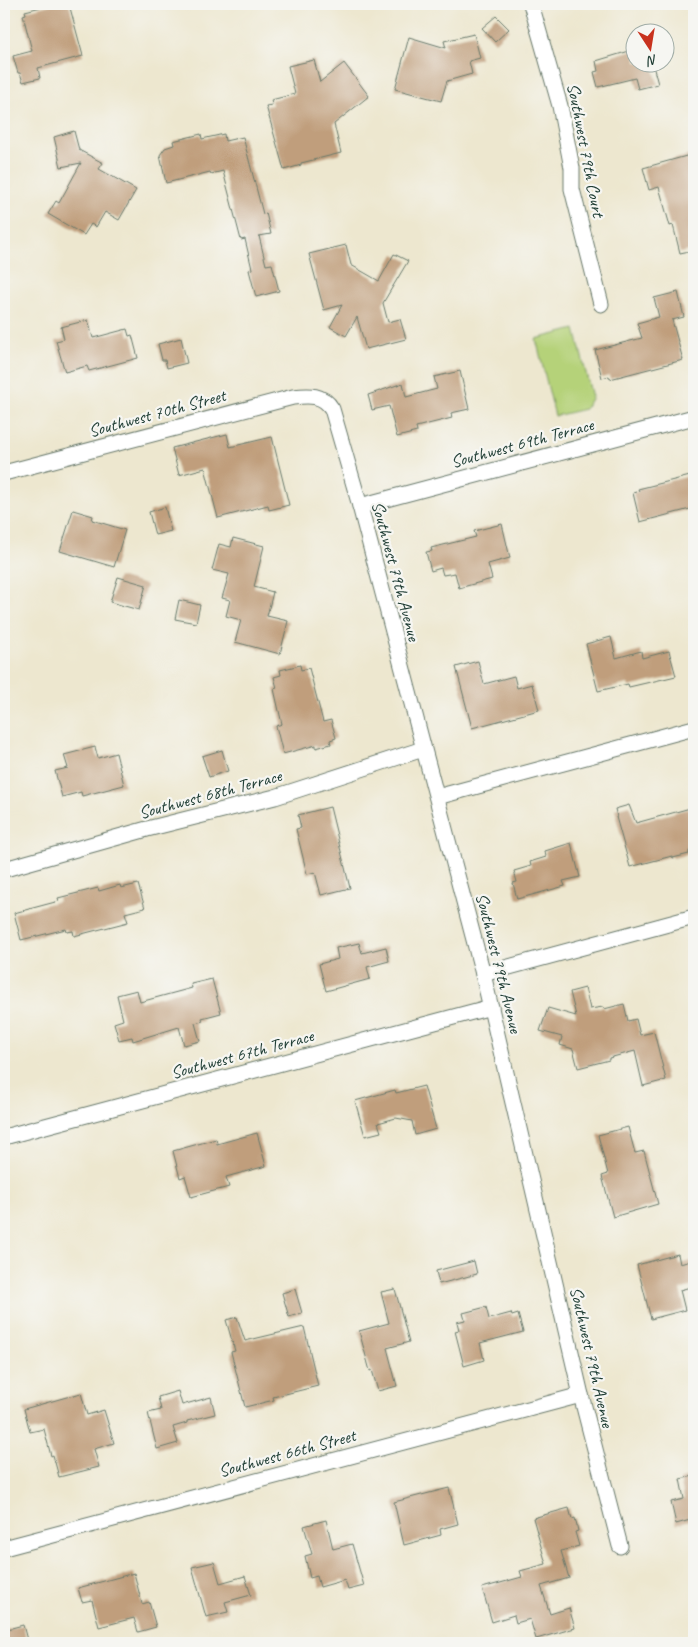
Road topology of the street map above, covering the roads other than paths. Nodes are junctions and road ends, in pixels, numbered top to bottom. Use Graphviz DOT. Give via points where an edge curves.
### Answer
graph roads {
  1 [pos="531,4"];
  2 [pos="601,304"];
  3 [pos="320,398"];
  4 [pos="694,417"];
  5 [pos="4,473"];
  6 [pos="360,506"];
  7 [pos="694,728"];
  8 [pos="423,750"];
  9 [pos="437,797"];
  10 [pos="5,870"];
  11 [pos="694,917"];
  12 [pos="483,974"];
  13 [pos="491,1007"];
  14 [pos="4,1136"];
  15 [pos="580,1395"];
  16 [pos="620,1546"];
  17 [pos="4,1548"];
  1 -- 2 [label="street, Southwest 79th Court" via="560,106 572,168 572,189"];
  3 -- 5 [label="street, Southwest 70th Street" via="286,398"];
  3 -- 6 [label="street, Southwest 79th Avenue" via="332,409"];
  4 -- 6 [label="street, Southwest 69th Terrace"];
  6 -- 8 [label="street, Southwest 79th Avenue"];
  7 -- 9 [label="street"];
  8 -- 9 [label="street, Southwest 79th Avenue"];
  8 -- 10 [label="street, Southwest 68th Terrace" via="275,797 147,829"];
  9 -- 12 [label="street, Southwest 79th Avenue"];
  11 -- 12 [label="street"];
  12 -- 13 [label="street, Southwest 79th Avenue"];
  13 -- 14 [label="street, Southwest 67th Terrace"];
  13 -- 15 [label="street, Southwest 79th Avenue"];
  15 -- 16 [label="street, Southwest 79th Avenue"];
  15 -- 17 [label="street, Southwest 66th Street"];
}
